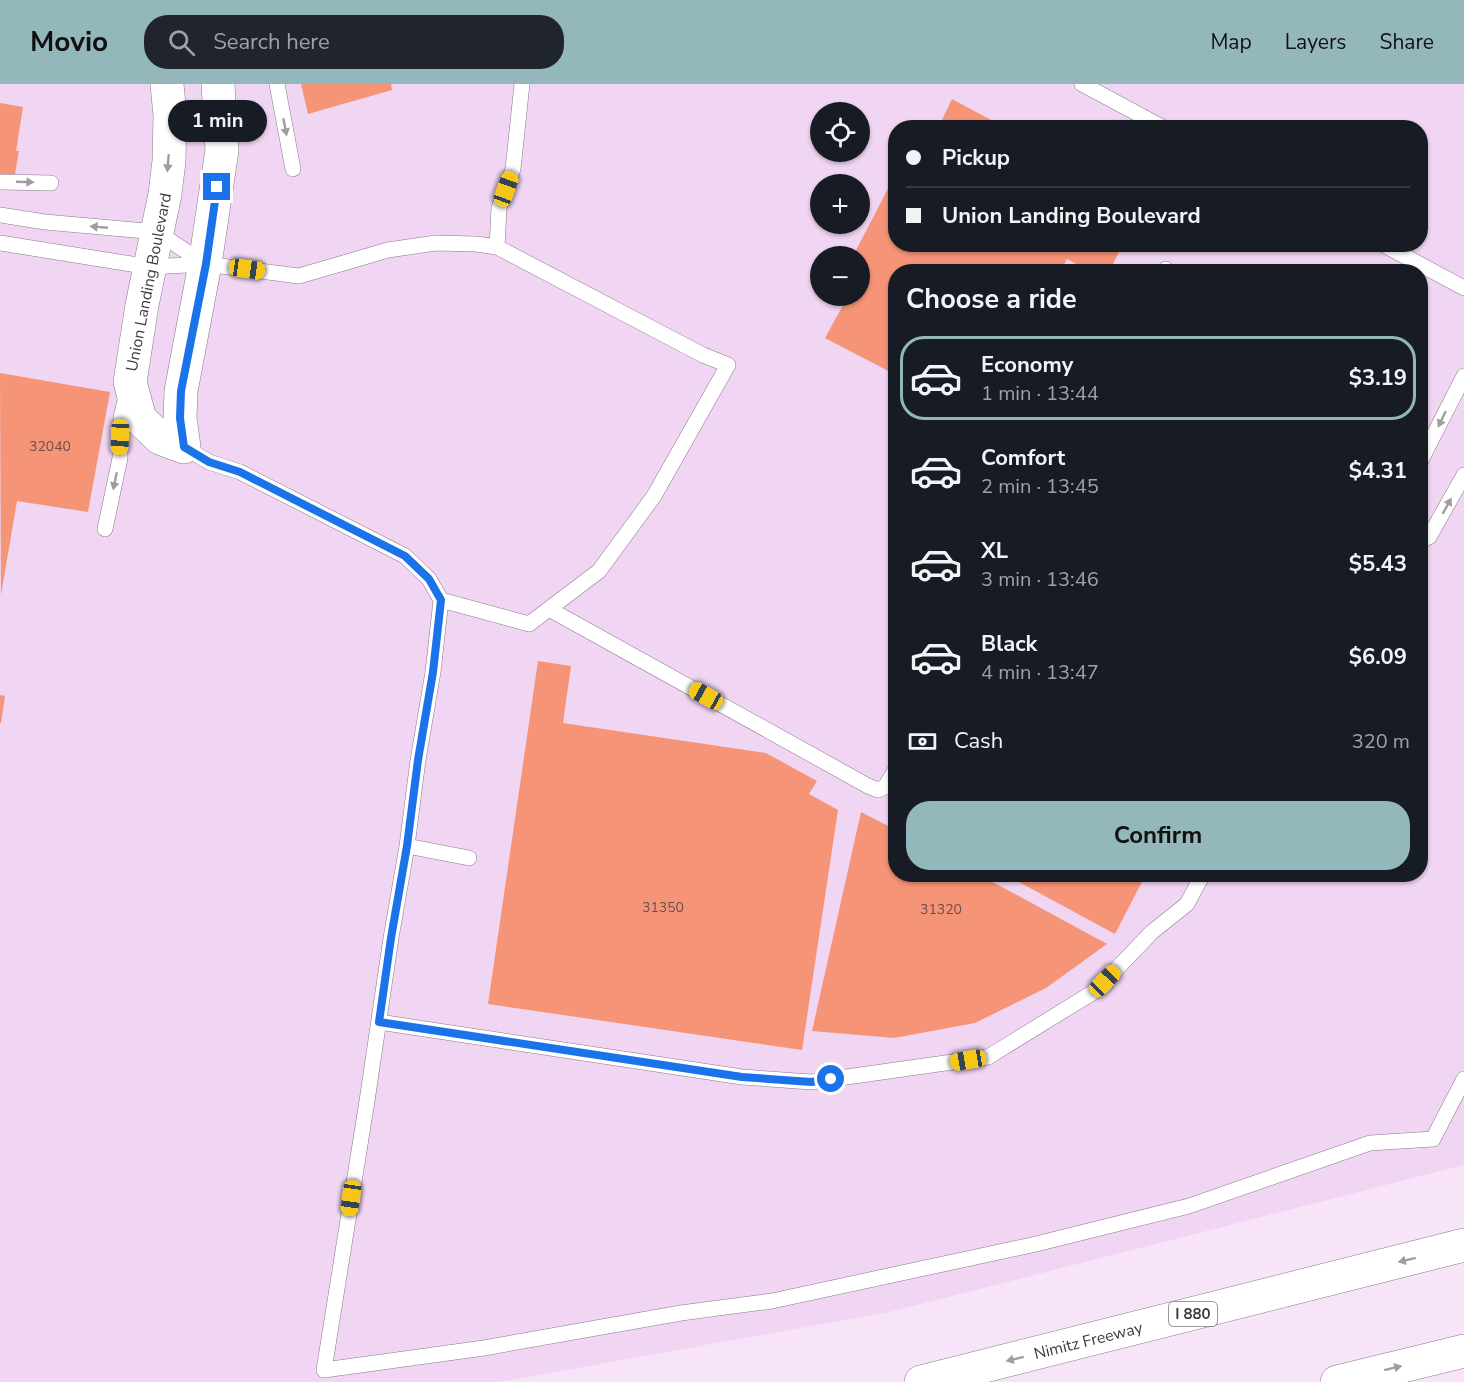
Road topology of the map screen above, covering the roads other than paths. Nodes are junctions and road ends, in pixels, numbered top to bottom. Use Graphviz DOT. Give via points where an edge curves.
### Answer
graph roads {
  1 [pos="167,84"];
  2 [pos="218,84"];
  3 [pos="277,84"];
  4 [pos="522,84"];
  5 [pos="1082,84"];
  6 [pos="1149,120"];
  7 [pos="293,170"];
  8 [pos="0,182"];
  9 [pos="51,183"];
  10 [pos="0,215"];
  11 [pos="157,232"];
  12 [pos="0,243"];
  13 [pos="497,247"];
  14 [pos="1398,252"];
  15 [pos="206,264"];
  16 [pos="1420,264"];
  17 [pos="150,267"];
  18 [pos="1428,268"];
  19 [pos="1464,288"];
  20 [pos="1464,376"];
  21 [pos="130,382"];
  22 [pos="1428,446"];
  23 [pos="184,447"];
  24 [pos="1464,475"];
  25 [pos="105,529"];
  26 [pos="1428,537"];
  27 [pos="441,600"];
  28 [pos="549,609"];
  29 [pos="888,782"];
  30 [pos="407,846"];
  31 [pos="469,858"];
  32 [pos="1199,882"];
  33 [pos="379,1022"];
  34 [pos="1464,1079"];
  35 [pos="1464,1245"];
  36 [pos="1464,1351"];
  37 [pos="921,1382"];
  38 [pos="1337,1382"];
  1 -- 11 [label="main road, Union Landing Boulevard, one-way" via="169,160"];
  2 -- 15 [label="main road" via="222,150"];
  3 -- 7 [label="lane, one-way"];
  4 -- 13 [label="lane" via="513,169 499,208"];
  5 -- 6 [label="lane"];
  8 -- 9 [label="lane, one-way"];
  11 -- 10 [label="lane, one-way"];
  11 -- 15 [label="lane"];
  11 -- 17 [label="main road, Union Landing Boulevard"];
  12 -- 17 [label="lane"];
  13 -- 15 [label="lane" via="436,243 388,250 299,276"];
  13 -- 28 [label="lane" via="728,365 654,496 599,572"];
  14 -- 16 [label="lane"];
  15 -- 17 [label="lane"];
  15 -- 23 [label="main road" via="181,391"];
  17 -- 21 [label="main road, Union Landing Boulevard"];
  18 -- 19 [label="lane"];
  20 -- 22 [label="lane, one-way"];
  21 -- 23 [label="main road, Union Landing Boulevard" via="140,419 160,438"];
  21 -- 25 [label="lane, one-way" via="121,417 120,458"];
  23 -- 27 [label="lane" via="405,556 429,579"];
  26 -- 24 [label="lane, one-way"];
  27 -- 28 [label="lane" via="529,624"];
  27 -- 30 [label="lane"];
  28 -- 29 [label="lane" via="868,786 878,790"];
  30 -- 31 [label="lane"];
  30 -- 33 [label="lane"];
  32 -- 33 [label="lane" via="1187,904 1152,932 1105,985 988,1057 811,1082 742,1077"];
  33 -- 34 [label="lane" via="324,1370 772,1301 1036,1244 1189,1206 1370,1143 1433,1138"];
  35 -- 37 [label="main road, Nimitz Freeway / I 880, one-way"];
  38 -- 36 [label="main road, one-way"];
}
